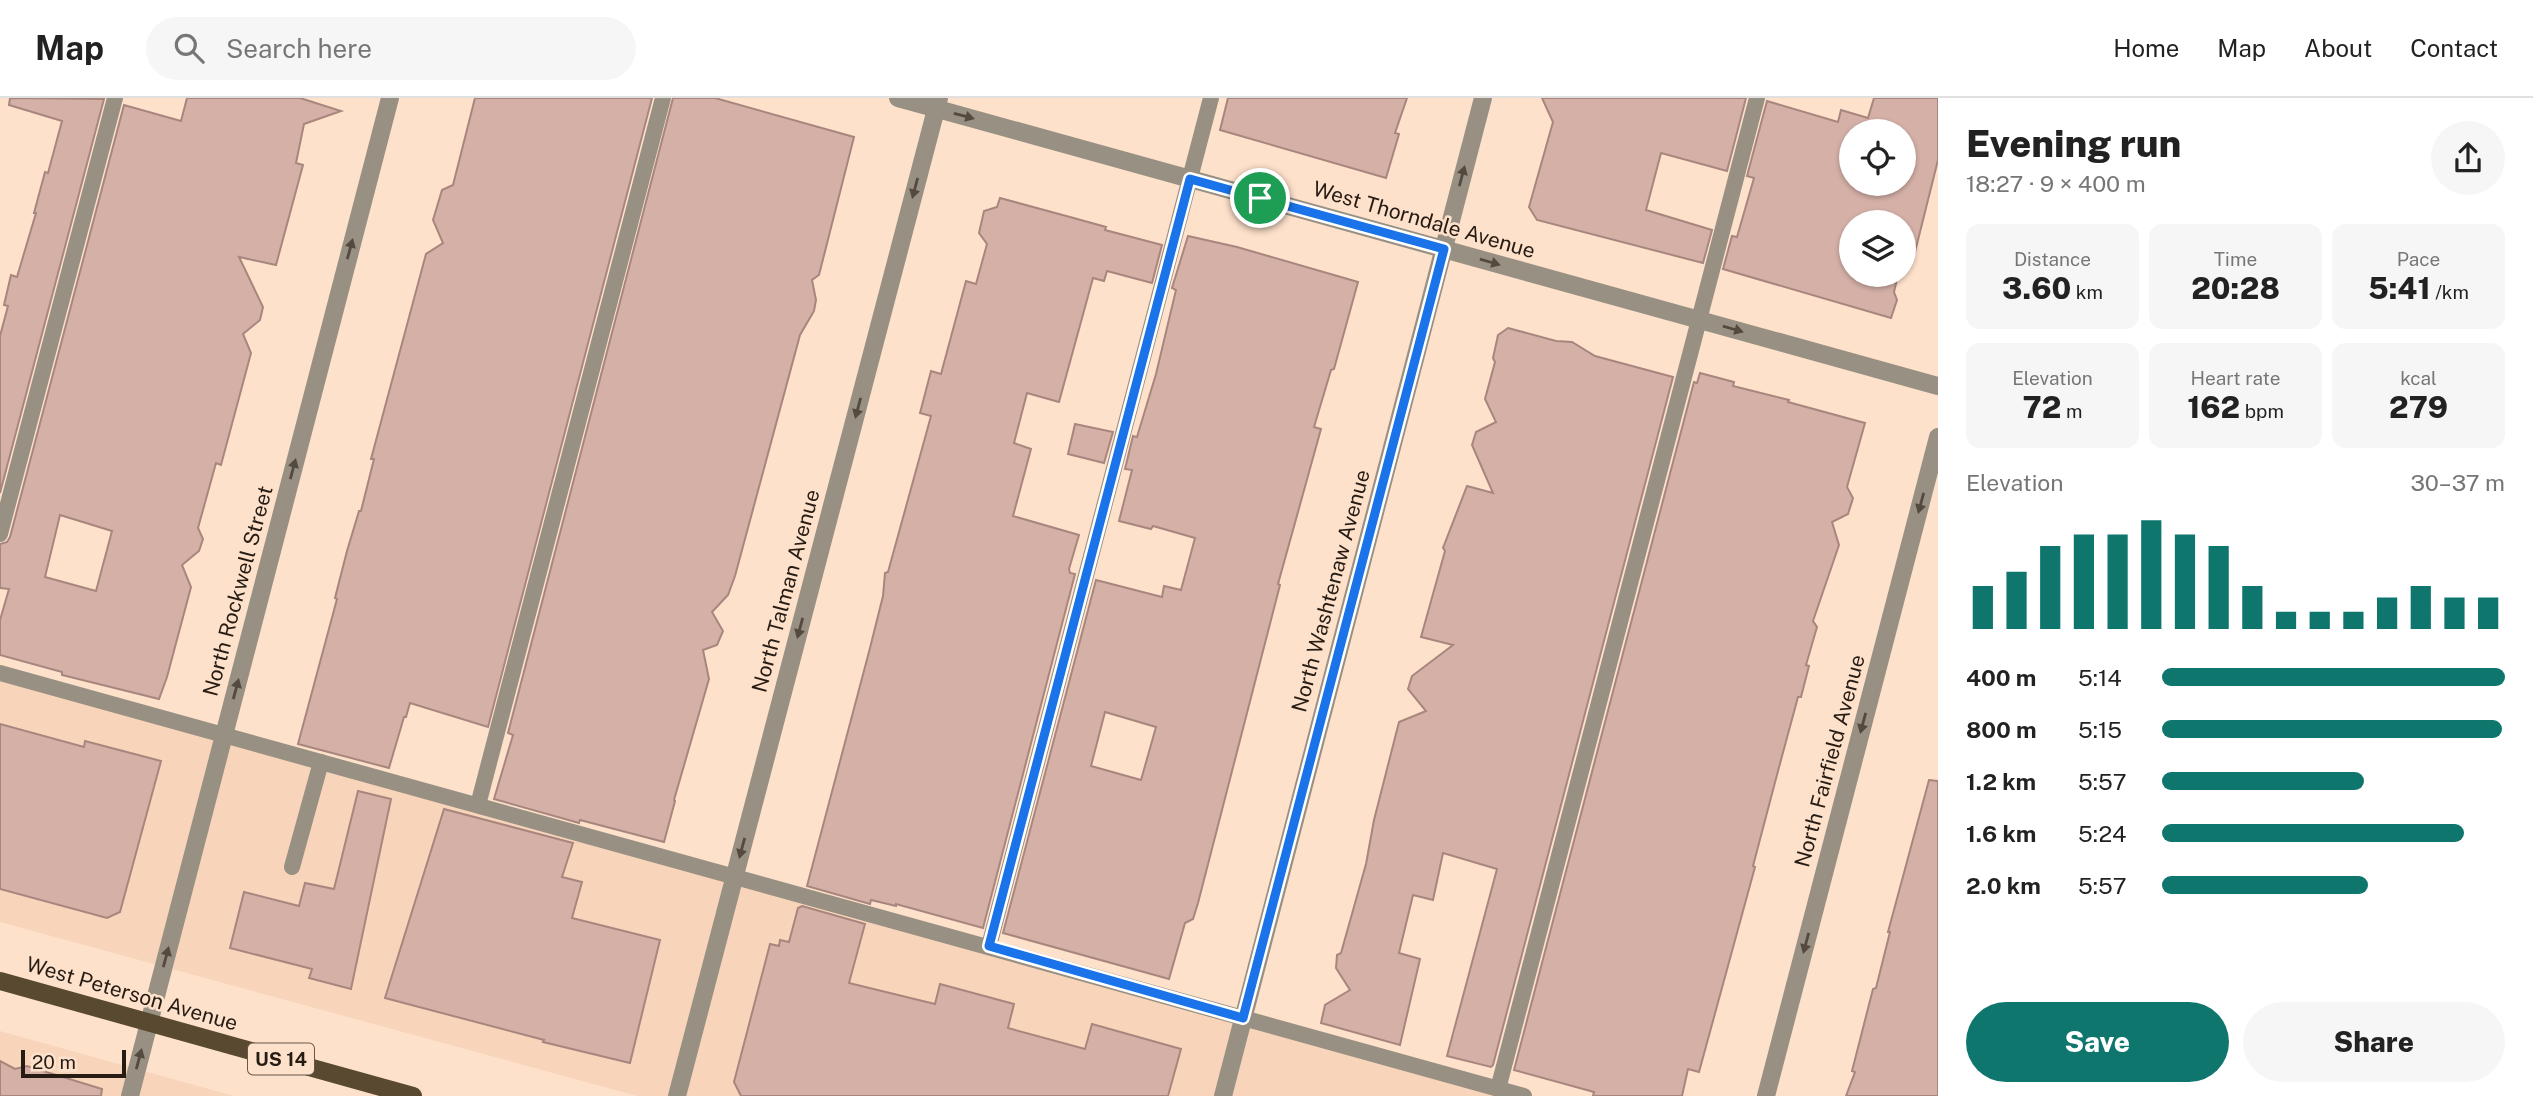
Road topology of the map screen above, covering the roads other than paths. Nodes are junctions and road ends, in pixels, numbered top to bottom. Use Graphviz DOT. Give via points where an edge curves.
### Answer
graph roads {
  1 [pos="115,98"];
  2 [pos="390,98"];
  3 [pos="663,98"];
  4 [pos="898,98"];
  5 [pos="1211,98"];
  6 [pos="1483,98"];
  7 [pos="1757,98"];
  8 [pos="938,103"];
  9 [pos="1190,179"];
  10 [pos="1444,249"];
  11 [pos="1699,320"];
  12 [pos="1938,386"];
  13 [pos="1938,437"];
  14 [pos="0,534"];
  15 [pos="0,673"];
  16 [pos="224,735"];
  17 [pos="321,762"];
  18 [pos="478,805"];
  19 [pos="292,867"];
  20 [pos="734,877"];
  21 [pos="989,946"];
  22 [pos="0,981"];
  23 [pos="1243,1018"];
  24 [pos="149,1023"];
  25 [pos="1498,1089"];
  26 [pos="130,1096"];
  27 [pos="413,1096"];
  28 [pos="677,1096"];
  29 [pos="1223,1096"];
  30 [pos="1524,1096"];
  31 [pos="1766,1096"];
  1 -- 14 [label="lane"];
  16 -- 2 [label="street, North Rockwell Street, one-way"];
  3 -- 18 [label="lane"];
  4 -- 8 [label="street, West Thorndale Avenue"];
  5 -- 9 [label="lane"];
  10 -- 6 [label="street, North Washtenaw Avenue, one-way"];
  7 -- 11 [label="lane"];
  8 -- 9 [label="street, West Thorndale Avenue, one-way"];
  8 -- 20 [label="street, North Talman Avenue, one-way"];
  9 -- 10 [label="street, West Thorndale Avenue"];
  9 -- 21 [label="lane"];
  10 -- 11 [label="street, West Thorndale Avenue, one-way"];
  10 -- 23 [label="street, North Washtenaw Avenue"];
  11 -- 12 [label="street, West Thorndale Avenue, one-way"];
  11 -- 25 [label="lane"];
  13 -- 31 [label="street, North Fairfield Avenue, one-way"];
  15 -- 16 [label="lane"];
  16 -- 17 [label="lane"];
  24 -- 16 [label="street, North Rockwell Street, one-way"];
  17 -- 18 [label="lane"];
  17 -- 19 [label="lane"];
  18 -- 20 [label="lane"];
  20 -- 21 [label="lane"];
  20 -- 28 [label="street, North Talman Avenue"];
  21 -- 23 [label="lane"];
  22 -- 24 [label="main road, West Peterson Avenue / US 14"];
  23 -- 25 [label="lane"];
  23 -- 29 [label="street, North Washtenaw Avenue"];
  26 -- 24 [label="street, North Rockwell Street, one-way"];
  24 -- 27 [label="main road, West Peterson Avenue / US 14"];
  25 -- 30 [label="lane"];
}
